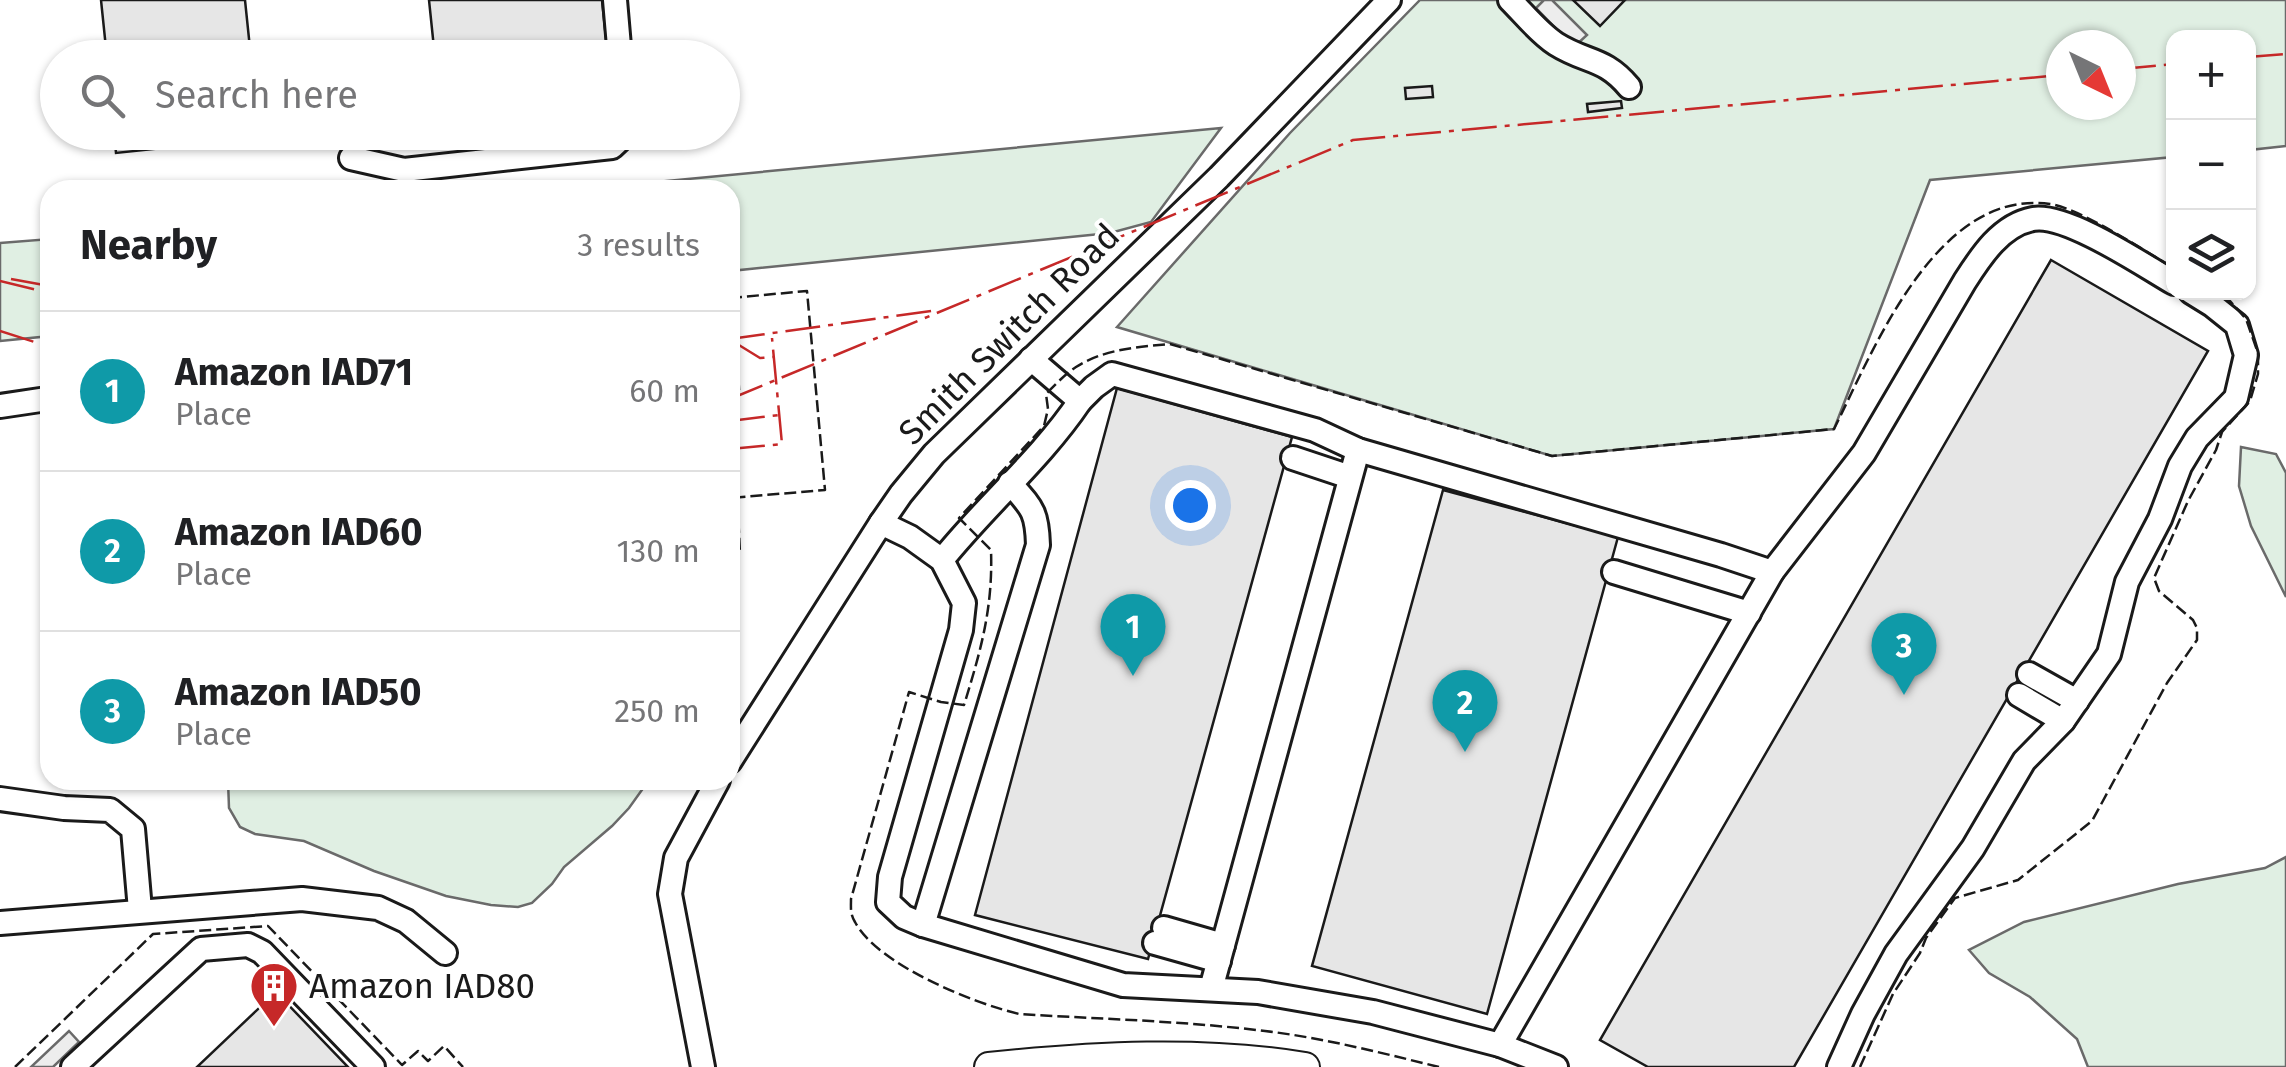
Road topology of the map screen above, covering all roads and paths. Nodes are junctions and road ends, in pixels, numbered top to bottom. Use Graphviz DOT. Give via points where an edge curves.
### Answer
graph roads {
  1 [pos="615,0"];
  2 [pos="1390,0"];
  3 [pos="1510,0"];
  4 [pos="618,40"];
  5 [pos="1630,87"];
  6 [pos="585,150"];
  7 [pos="351,158"];
  8 [pos="2166,278"];
  9 [pos="2204,300"];
  10 [pos="1032,359"];
  11 [pos="40,401"];
  12 [pos="1080,401"];
  13 [pos="0,406"];
  14 [pos="1358,450"];
  15 [pos="1294,458"];
  16 [pos="1350,477"];
  17 [pos="1010,483"];
  18 [pos="880,523"];
  19 [pos="942,560"];
  20 [pos="1614,572"];
  21 [pos="1772,572"];
  22 [pos="1748,613"];
  23 [pos="2024,684"];
  24 [pos="2070,711"];
  25 [pos="740,745"];
  26 [pos="712,790"];
  27 [pos="0,799"];
  28 [pos="140,910"];
  29 [pos="0,922"];
  30 [pos="923,926"];
  31 [pos="1159,936"];
  32 [pos="445,952"];
  33 [pos="1221,953"];
  34 [pos="1211,989"];
  35 [pos="1500,1045"];
  36 [pos="73,1067"];
  37 [pos="373,1067"];
  38 [pos="703,1067"];
  39 [pos="989,1067"];
  40 [pos="1305,1067"];
  41 [pos="1556,1067"];
  42 [pos="1839,1067"];
  1 -- 4 [label="street"];
  2 -- 10 [label="street, Smith Switch Road"];
  3 -- 5 [label="street" via="1552,42 1600,62"];
  6 -- 7 [label="street" via="404,170"];
  8 -- 21 [label="street" via="2073,226 2034,218 2006,230 1982,255 1864,453"];
  9 -- 24 [label="street" via="2237,325 2246,355 2236,398 2180,466 2127,582 2108,654"];
  10 -- 12 [label="street"];
  10 -- 18 [label="street, Smith Switch Road" via="934,454"];
  11 -- 13 [label="street"];
  12 -- 14 [label="street" via="1112,374 1314,430"];
  12 -- 17 [label="street"];
  14 -- 16 [label="street"];
  14 -- 21 [label="street"];
  15 -- 16 [label="street"];
  16 -- 33 [label="street"];
  17 -- 19 [label="street"];
  17 -- 30 [label="street" via="1032,508 1038,545"];
  18 -- 19 [label="street"];
  18 -- 25 [label="street, Smith Switch Road"];
  19 -- 30 [label="street" via="964,603 961,630 888,902"];
  20 -- 22 [label="street"];
  21 -- 22 [label="street"];
  22 -- 35 [label="street"];
  23 -- 24 [label="street"];
  24 -- 42 [label="street" via="2024,761 1973,848 1896,954"];
  26 -- 38 [label="street" via="684,838 670,894"];
  27 -- 28 [label="street" via="110,810 133,829"];
  28 -- 29 [label="street"];
  28 -- 32 [label="street" via="302,899 378,908"];
  30 -- 34 [label="street" via="1123,985"];
  31 -- 33 [label="street"];
  33 -- 34 [label="street"];
  34 -- 35 [label="street" via="1373,1012"];
  35 -- 41 [label="street"];
  36 -- 37 [label="street" via="200,949 248,945"];
  39 -- 40 [label="main road" via="1192,1056"];
}
